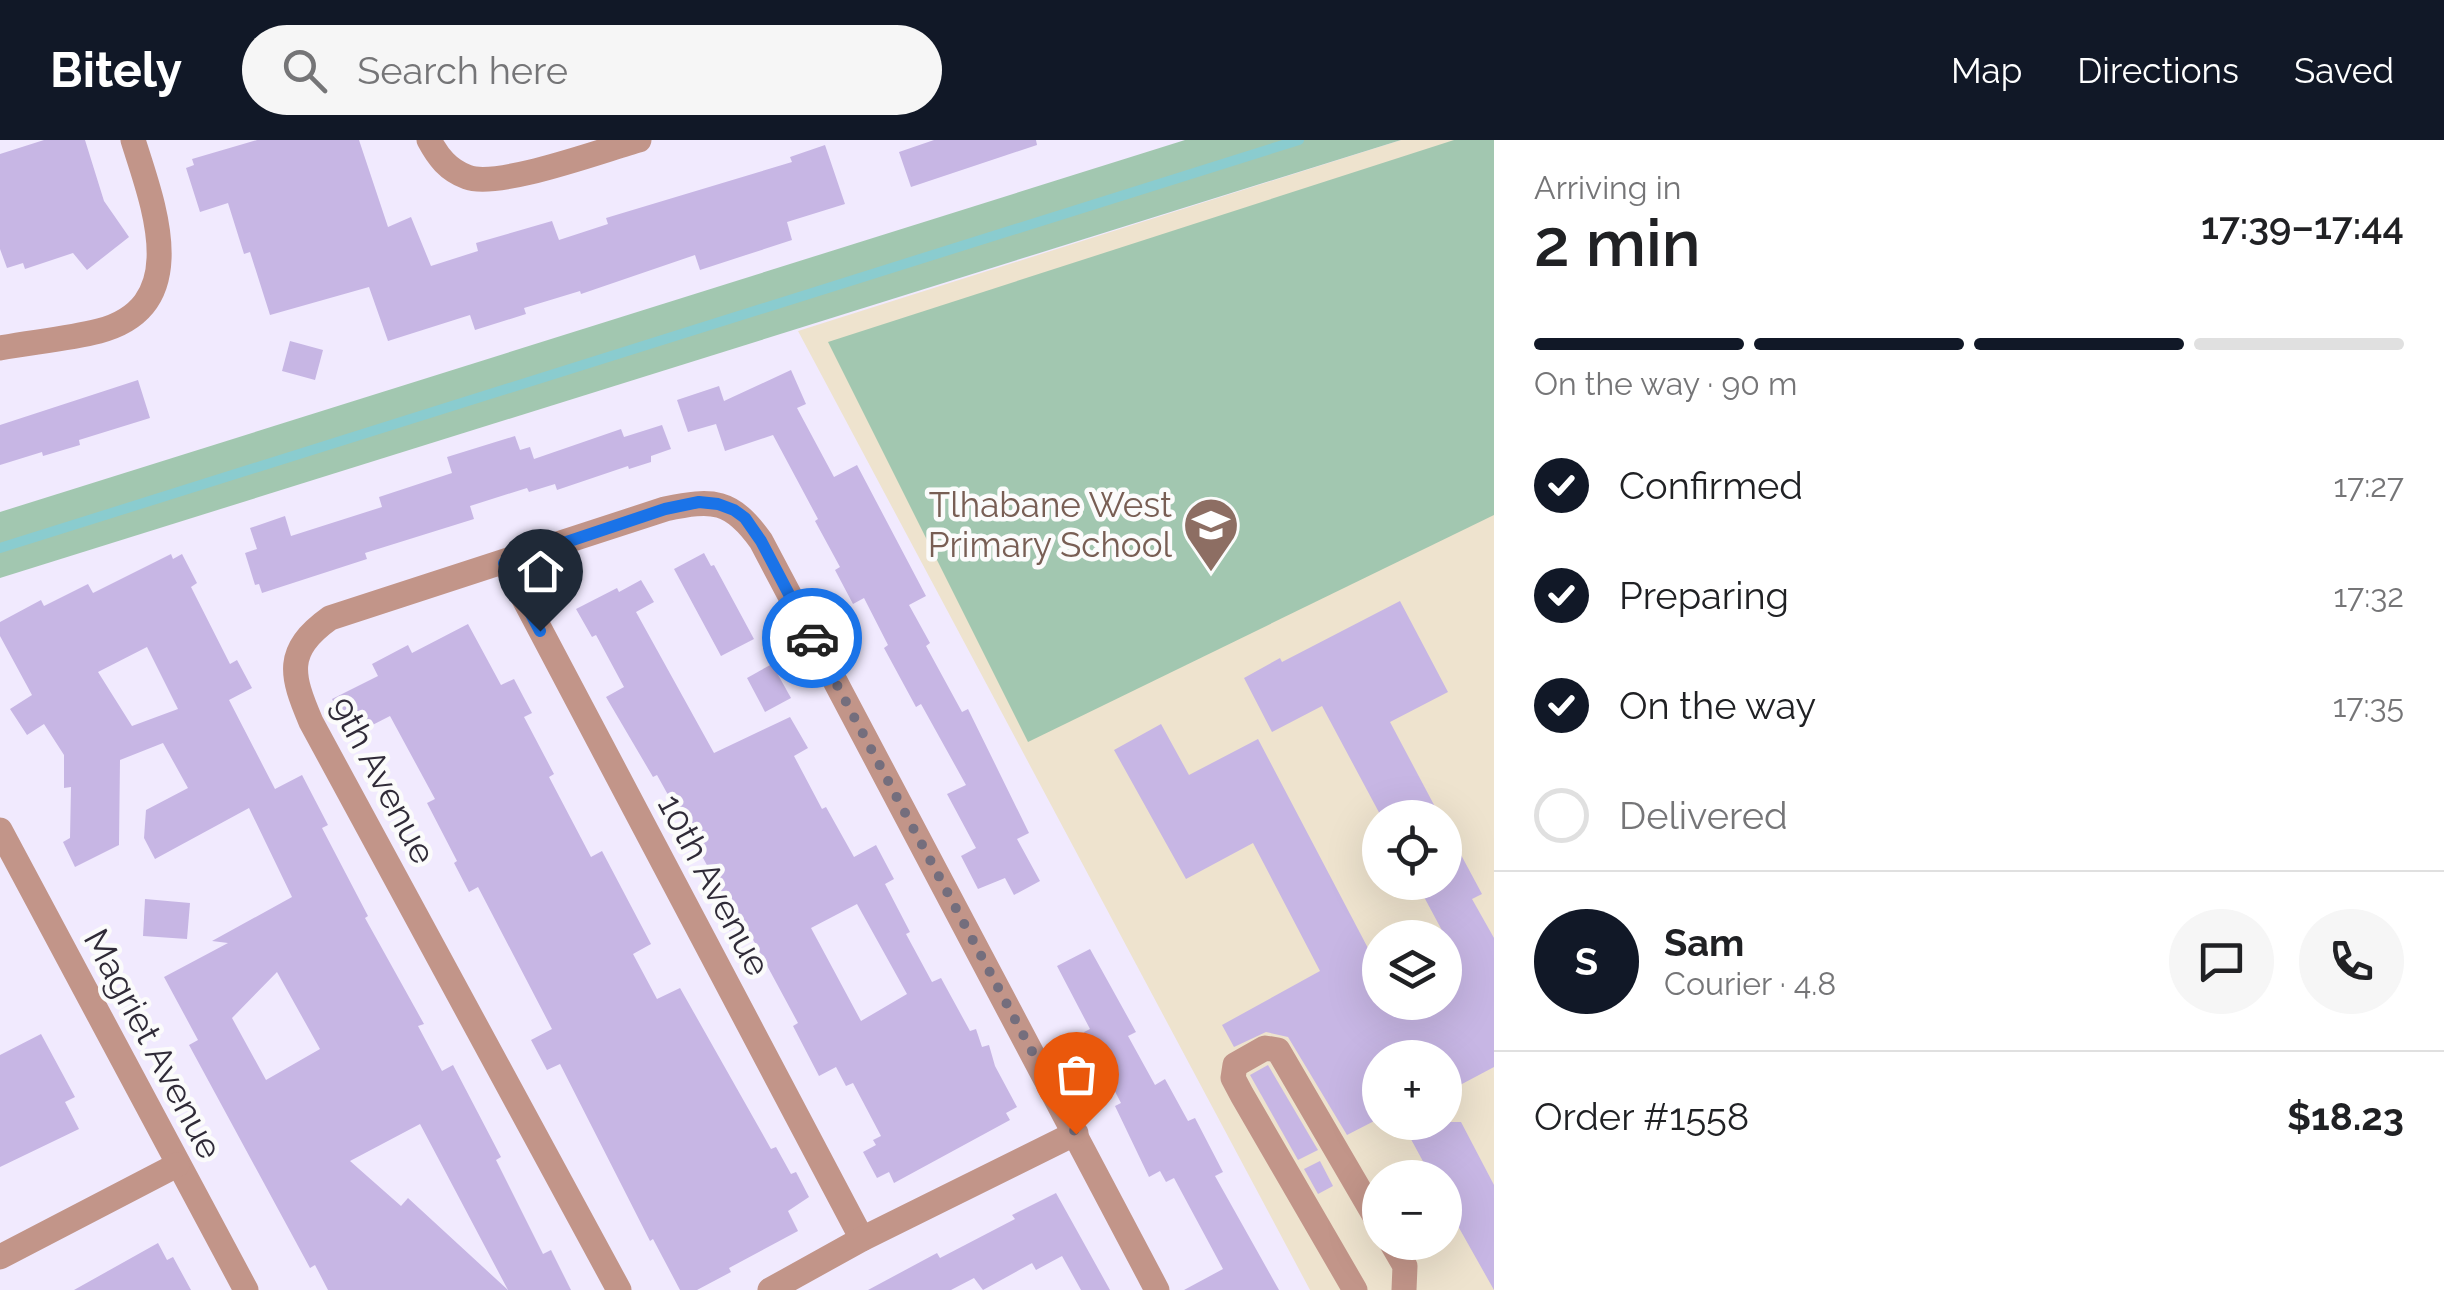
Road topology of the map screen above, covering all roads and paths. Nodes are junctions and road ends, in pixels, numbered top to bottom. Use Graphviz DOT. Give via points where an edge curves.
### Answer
graph roads {
  1 [pos="133,140"];
  2 [pos="429,140"];
  3 [pos="639,140"];
  4 [pos="0,348"];
  5 [pos="504,563"];
  6 [pos="0,830"];
  7 [pos="1076,1134"];
  8 [pos="177,1165"];
  9 [pos="1362,1194"];
  10 [pos="862,1239"];
  11 [pos="0,1257"];
  12 [pos="1402,1260"];
  13 [pos="246,1290"];
  14 [pos="619,1290"];
  15 [pos="770,1290"];
  16 [pos="1157,1290"];
  17 [pos="1354,1290"];
  18 [pos="1404,1290"];
  1 -- 4 [label="street" via="162,252 142,305 101,330"];
  2 -- 3 [label="street" via="444,164 467,177 497,180"];
  5 -- 7 [label="street, 9th Avenue" via="699,502 745,518"];
  5 -- 10 [label="street, 10th Avenue"];
  5 -- 14 [label="street, 9th Avenue" via="330,618 302,644 295,676 311,722"];
  6 -- 8 [label="street, Magriet Avenue"];
  7 -- 10 [label="street"];
  7 -- 16 [label="street, 9th Avenue"];
  8 -- 11 [label="street"];
  8 -- 13 [label="street, Magriet Avenue"];
  9 -- 17 [label="street" via="1278,1050 1265,1048 1235,1065 1233,1078"];
  10 -- 15 [label="street"];
  12 -- 18 [label="street"];
}
